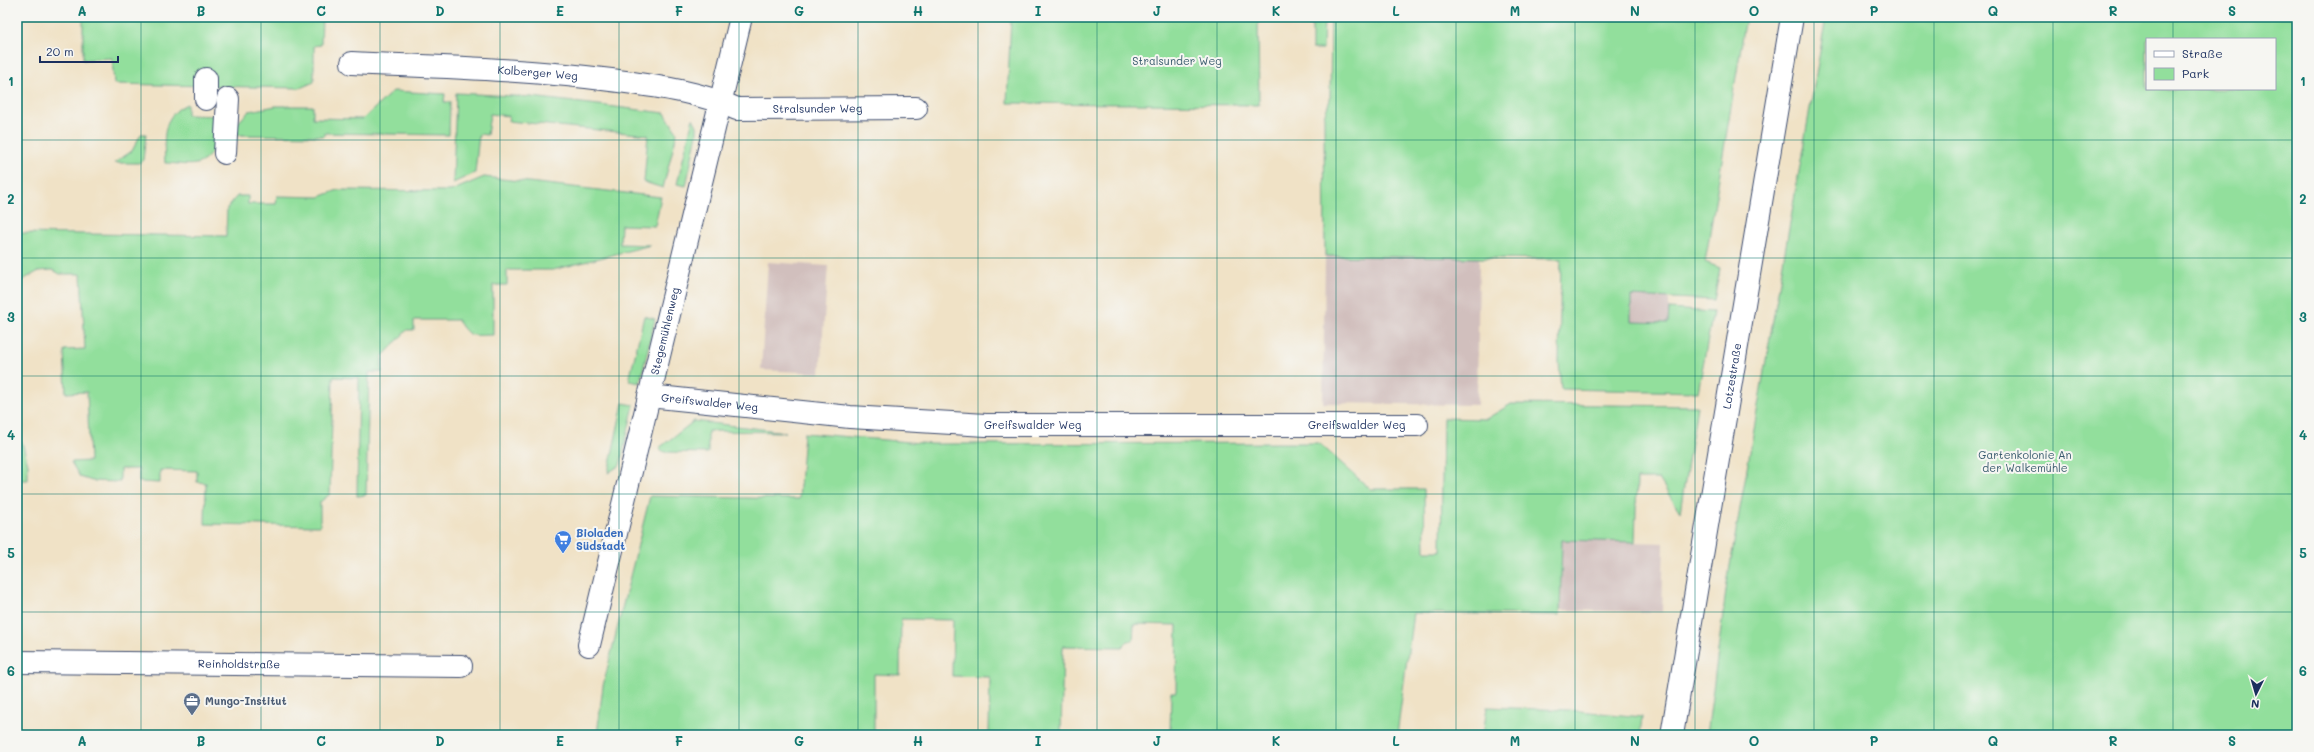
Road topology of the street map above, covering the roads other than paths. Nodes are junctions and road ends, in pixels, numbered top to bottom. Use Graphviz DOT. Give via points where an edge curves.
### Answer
graph roads {
  1 [pos="741,17"];
  2 [pos="1792,17"];
  3 [pos="352,64"];
  4 [pos="228,99"];
  5 [pos="721,101"];
  6 [pos="916,108"];
  7 [pos="225,152"];
  8 [pos="649,396"];
  9 [pos="1417,425"];
  10 [pos="588,645"];
  11 [pos="17,662"];
  12 [pos="461,666"];
  13 [pos="1672,735"];
  1 -- 5 [label="street, Stegemühlenweg"];
  2 -- 13 [label="street, Lotzestraße"];
  3 -- 5 [label="street, Kolberger Weg" via="514,70 574,76 681,90"];
  4 -- 7 [label="street"];
  5 -- 6 [label="street, Stralsunder Weg" via="738,109"];
  5 -- 8 [label="street, Stegemühlenweg"];
  8 -- 9 [label="street, Greifswalder Weg" via="850,417 986,425"];
  8 -- 10 [label="street, Stegemühlenweg"];
  11 -- 12 [label="street, Reinholdstraße"];
}
